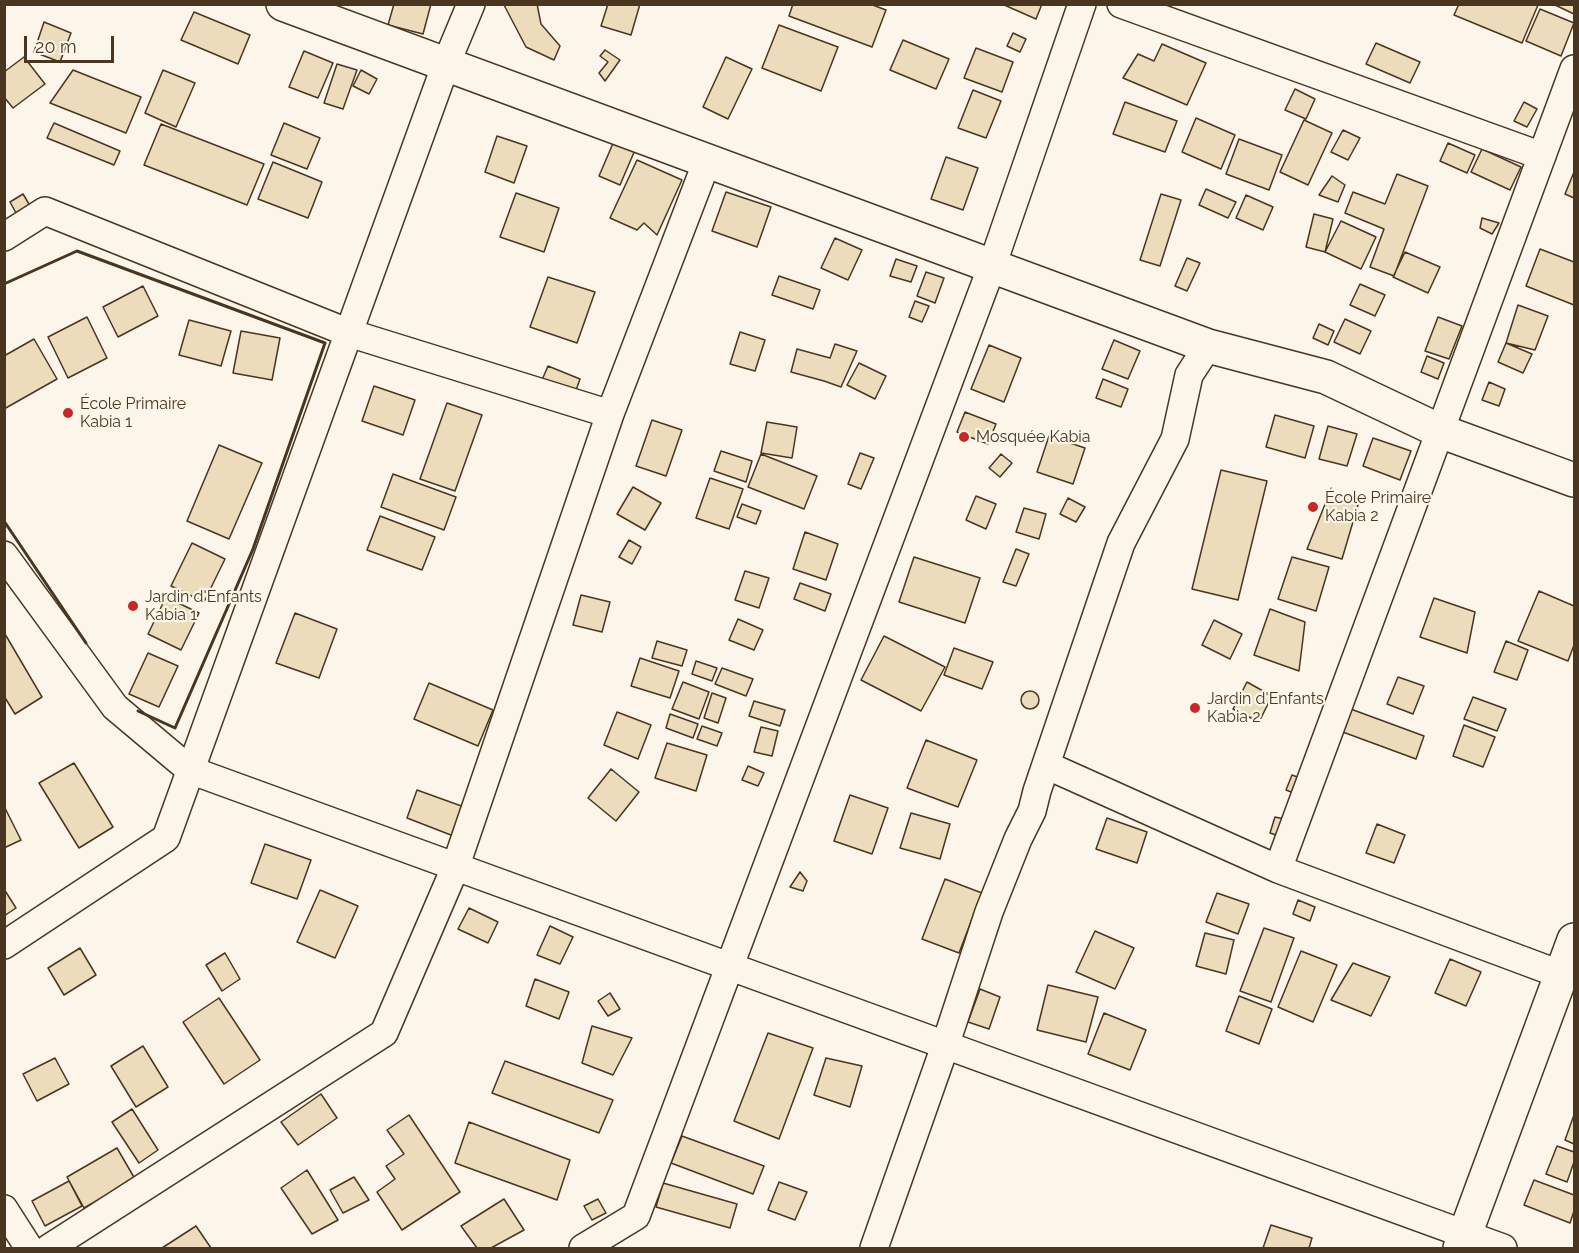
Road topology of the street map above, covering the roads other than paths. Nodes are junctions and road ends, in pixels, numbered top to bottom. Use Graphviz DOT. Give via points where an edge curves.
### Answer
graph roads {
  1 [pos="283,4"];
  2 [pos="471,4"];
  3 [pos="1082,4"];
  4 [pos="1121,4"];
  5 [pos="446,64"];
  6 [pos="1575,69"];
  7 [pos="1542,156"];
  8 [pos="707,161"];
  9 [pos="4,237"];
  10 [pos="992,266"];
  11 [pos="348,333"];
  12 [pos="1208,346"];
  13 [pos="610,414"];
  14 [pos="1440,431"];
  15 [pos="1575,480"];
  16 [pos="4,555"];
  17 [pos="1046,765"];
  18 [pos="190,770"];
  19 [pos="455,868"];
  20 [pos="1278,868"];
  21 [pos="1575,940"];
  22 [pos="4,945"];
  23 [pos="727,967"];
  24 [pos="1562,975"];
  25 [pos="945,1046"];
  26 [pos="4,1209"];
  27 [pos="1463,1242"];
  28 [pos="29,1248"];
  29 [pos="49,1248"];
  30 [pos="583,1248"];
  31 [pos="874,1248"];
  32 [pos="1503,1248"];
  1 -- 5 [label="street"];
  2 -- 5 [label="street"];
  3 -- 10 [label="street"];
  4 -- 7 [label="street"];
  5 -- 8 [label="street"];
  5 -- 11 [label="street"];
  6 -- 7 [label="street"];
  7 -- 14 [label="street"];
  8 -- 10 [label="street"];
  8 -- 13 [label="street"];
  9 -- 11 [label="street" via="45,211"];
  10 -- 12 [label="street"];
  10 -- 23 [label="street"];
  11 -- 13 [label="street"];
  11 -- 18 [label="street"];
  12 -- 14 [label="street" via="1326,376"];
  12 -- 17 [label="street" via="1189,375 1175,439 1121,543"];
  13 -- 19 [label="street"];
  14 -- 15 [label="street"];
  14 -- 20 [label="street"];
  16 -- 18 [label="street" via="115,706"];
  17 -- 20 [label="street"];
  17 -- 25 [label="street" via="1032,811 989,912"];
  18 -- 19 [label="street"];
  18 -- 22 [label="street" via="166,838"];
  19 -- 23 [label="street"];
  19 -- 29 [label="street" via="384,1033"];
  20 -- 24 [label="street"];
  21 -- 24 [label="street"];
  23 -- 25 [label="street"];
  23 -- 30 [label="street" via="636,1216"];
  24 -- 27 [label="street"];
  25 -- 27 [label="street"];
  25 -- 31 [label="street"];
  26 -- 28 [label="street"];
  27 -- 32 [label="street"];
}
